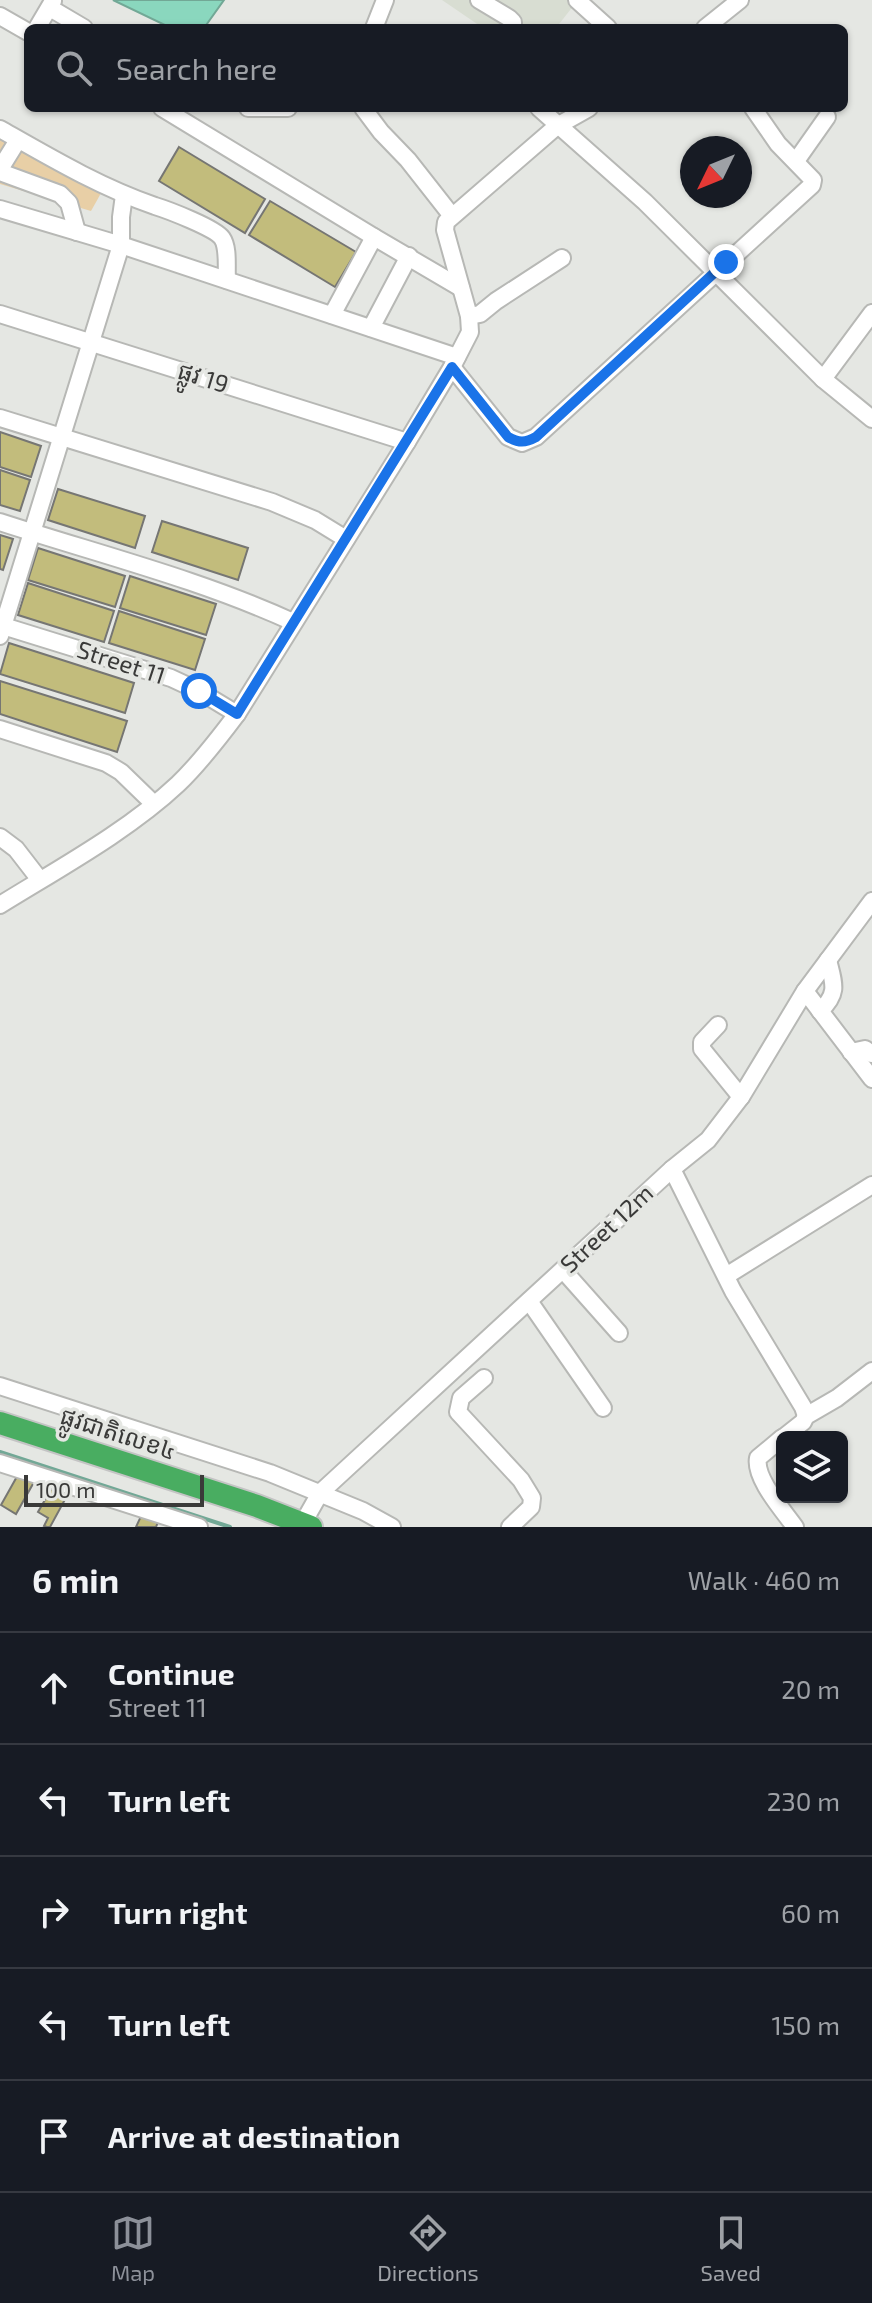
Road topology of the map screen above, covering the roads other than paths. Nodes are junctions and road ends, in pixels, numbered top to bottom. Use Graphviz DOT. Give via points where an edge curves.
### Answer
graph roads {
  1 [pos="385,0"];
  2 [pos="479,0"];
  3 [pos="577,0"];
  4 [pos="740,0"];
  5 [pos="52,4"];
  6 [pos="0,16"];
  7 [pos="40,24"];
  8 [pos="79,24"];
  9 [pos="376,24"];
  10 [pos="513,24"];
  11 [pos="604,24"];
  12 [pos="710,24"];
  13 [pos="24,30"];
  14 [pos="169,112"];
  15 [pos="366,112"];
  16 [pos="543,112"];
  17 [pos="582,112"];
  18 [pos="756,112"];
  19 [pos="827,117"];
  20 [pos="557,126"];
  21 [pos="0,129"];
  22 [pos="18,140"];
  23 [pos="796,161"];
  24 [pos="0,171"];
  25 [pos="124,195"];
  26 [pos="0,209"];
  27 [pos="452,216"];
  28 [pos="77,232"];
  29 [pos="374,237"];
  30 [pos="121,245"];
  31 [pos="409,256"];
  32 [pos="562,258"];
  33 [pos="716,273"];
  34 [pos="227,280"];
  35 [pos="461,288"];
  36 [pos="872,313"];
  37 [pos="0,314"];
  38 [pos="332,315"];
  39 [pos="469,316"];
  40 [pos="371,328"];
  41 [pos="92,343"];
  42 [pos="455,362"];
  43 [pos="823,379"];
  44 [pos="0,418"];
  45 [pos="872,419"];
  46 [pos="63,437"];
  47 [pos="407,442"];
  48 [pos="0,522"];
  49 [pos="31,532"];
  50 [pos="346,539"];
  51 [pos="293,622"];
  52 [pos="1,629"];
  53 [pos="237,714"];
  54 [pos="0,729"];
  55 [pos="154,804"];
  56 [pos="0,837"];
  57 [pos="40,880"];
  58 [pos="872,901"];
  59 [pos="0,905"];
  60 [pos="828,960"];
  61 [pos="805,991"];
  62 [pos="820,1011"];
  63 [pos="718,1025"];
  64 [pos="851,1052"];
  65 [pos="872,1054"];
  66 [pos="872,1079"];
  67 [pos="741,1097"];
  68 [pos="672,1169"];
  69 [pos="872,1185"];
  70 [pos="563,1270"];
  71 [pos="726,1276"];
  72 [pos="529,1301"];
  73 [pos="619,1333"];
  74 [pos="872,1371"];
  75 [pos="484,1378"];
  76 [pos="0,1386"];
  77 [pos="603,1408"];
  78 [pos="806,1416"];
  79 [pos="0,1423"];
  80 [pos="792,1431"];
  81 [pos="776,1444"];
  82 [pos="0,1463"];
  83 [pos="320,1493"];
  84 [pos="776,1500"];
  85 [pos="778,1503"];
  86 [pos="307,1525"];
  87 [pos="199,1527"];
  88 [pos="392,1527"];
  89 [pos="510,1527"];
  90 [pos="795,1527"];
  1 -- 9 [label="street"];
  2 -- 10 [label="street"];
  3 -- 11 [label="street"];
  4 -- 12 [label="street"];
  5 -- 7 [label="street"];
  5 -- 8 [label="street"];
  6 -- 13 [label="street"];
  14 -- 29 [label="street"];
  15 -- 27 [label="street"];
  16 -- 20 [label="street"];
  17 -- 20 [label="street"];
  18 -- 23 [label="street"];
  19 -- 23 [label="street"];
  20 -- 27 [label="street"];
  20 -- 33 [label="street"];
  21 -- 22 [label="street"];
  22 -- 24 [label="street"];
  22 -- 25 [label="street"];
  23 -- 33 [label="street" via="812,185"];
  24 -- 28 [label="street" via="60,194 69,203"];
  25 -- 30 [label="street"];
  25 -- 34 [label="street" via="214,231 225,247"];
  26 -- 28 [label="street"];
  27 -- 35 [label="street" via="445,230"];
  28 -- 30 [label="street"];
  29 -- 31 [label="street"];
  29 -- 38 [label="street"];
  30 -- 34 [label="street"];
  30 -- 41 [label="street"];
  31 -- 35 [label="street"];
  31 -- 40 [label="street"];
  32 -- 39 [label="street" via="488,309"];
  33 -- 42 [label="street" via="529,441 508,437"];
  33 -- 43 [label="street"];
  34 -- 38 [label="street"];
  35 -- 39 [label="street"];
  36 -- 43 [label="street"];
  37 -- 41 [label="street, ផ្លូវ 19"];
  38 -- 40 [label="street"];
  39 -- 42 [label="street" via="470,332"];
  40 -- 42 [label="street"];
  41 -- 46 [label="street"];
  41 -- 47 [label="street, ផ្លូវ 19"];
  42 -- 47 [label="street"];
  43 -- 45 [label="street"];
  44 -- 46 [label="street"];
  46 -- 49 [label="street"];
  46 -- 50 [label="street" via="272,502"];
  47 -- 50 [label="street"];
  48 -- 49 [label="street"];
  49 -- 51 [label="street" via="180,577"];
  49 -- 52 [label="street"];
  50 -- 51 [label="street"];
  51 -- 53 [label="street"];
  52 -- 53 [label="street, Street 11" via="171,678"];
  53 -- 55 [label="street" via="215,744"];
  54 -- 55 [label="street" via="106,763"];
  55 -- 57 [label="street"];
  56 -- 57 [label="street"];
  57 -- 59 [label="street"];
  58 -- 60 [label="street, Street 12m"];
  60 -- 61 [label="street, Street 12m"];
  60 -- 62 [label="street" via="834,989 832,1000"];
  61 -- 62 [label="street"];
  61 -- 67 [label="street, Street 12m"];
  62 -- 64 [label="street"];
  63 -- 67 [label="street" via="702,1049"];
  64 -- 65 [label="street" via="865,1049"];
  64 -- 66 [label="street"];
  67 -- 68 [label="street, Street 12m" via="708,1140"];
  68 -- 70 [label="street, Street 12m"];
  68 -- 71 [label="street"];
  69 -- 71 [label="street"];
  70 -- 72 [label="street, Street 12m"];
  70 -- 73 [label="street"];
  71 -- 78 [label="street"];
  72 -- 77 [label="street"];
  72 -- 83 [label="street, Street 12m"];
  74 -- 78 [label="street"];
  75 -- 89 [label="street" via="461,1398 458,1412 532,1498 531,1507"];
  76 -- 83 [label="street"];
  78 -- 80 [label="street"];
  79 -- 86 [label="highway, ផ្លូវជាតិលេខ៤"];
  81 -- 84 [label="street" via="758,1458 756,1467"];
  82 -- 87 [label="street"];
  83 -- 86 [label="street, Street 12m"];
  83 -- 88 [label="street"];
  85 -- 90 [label="street"];
}
